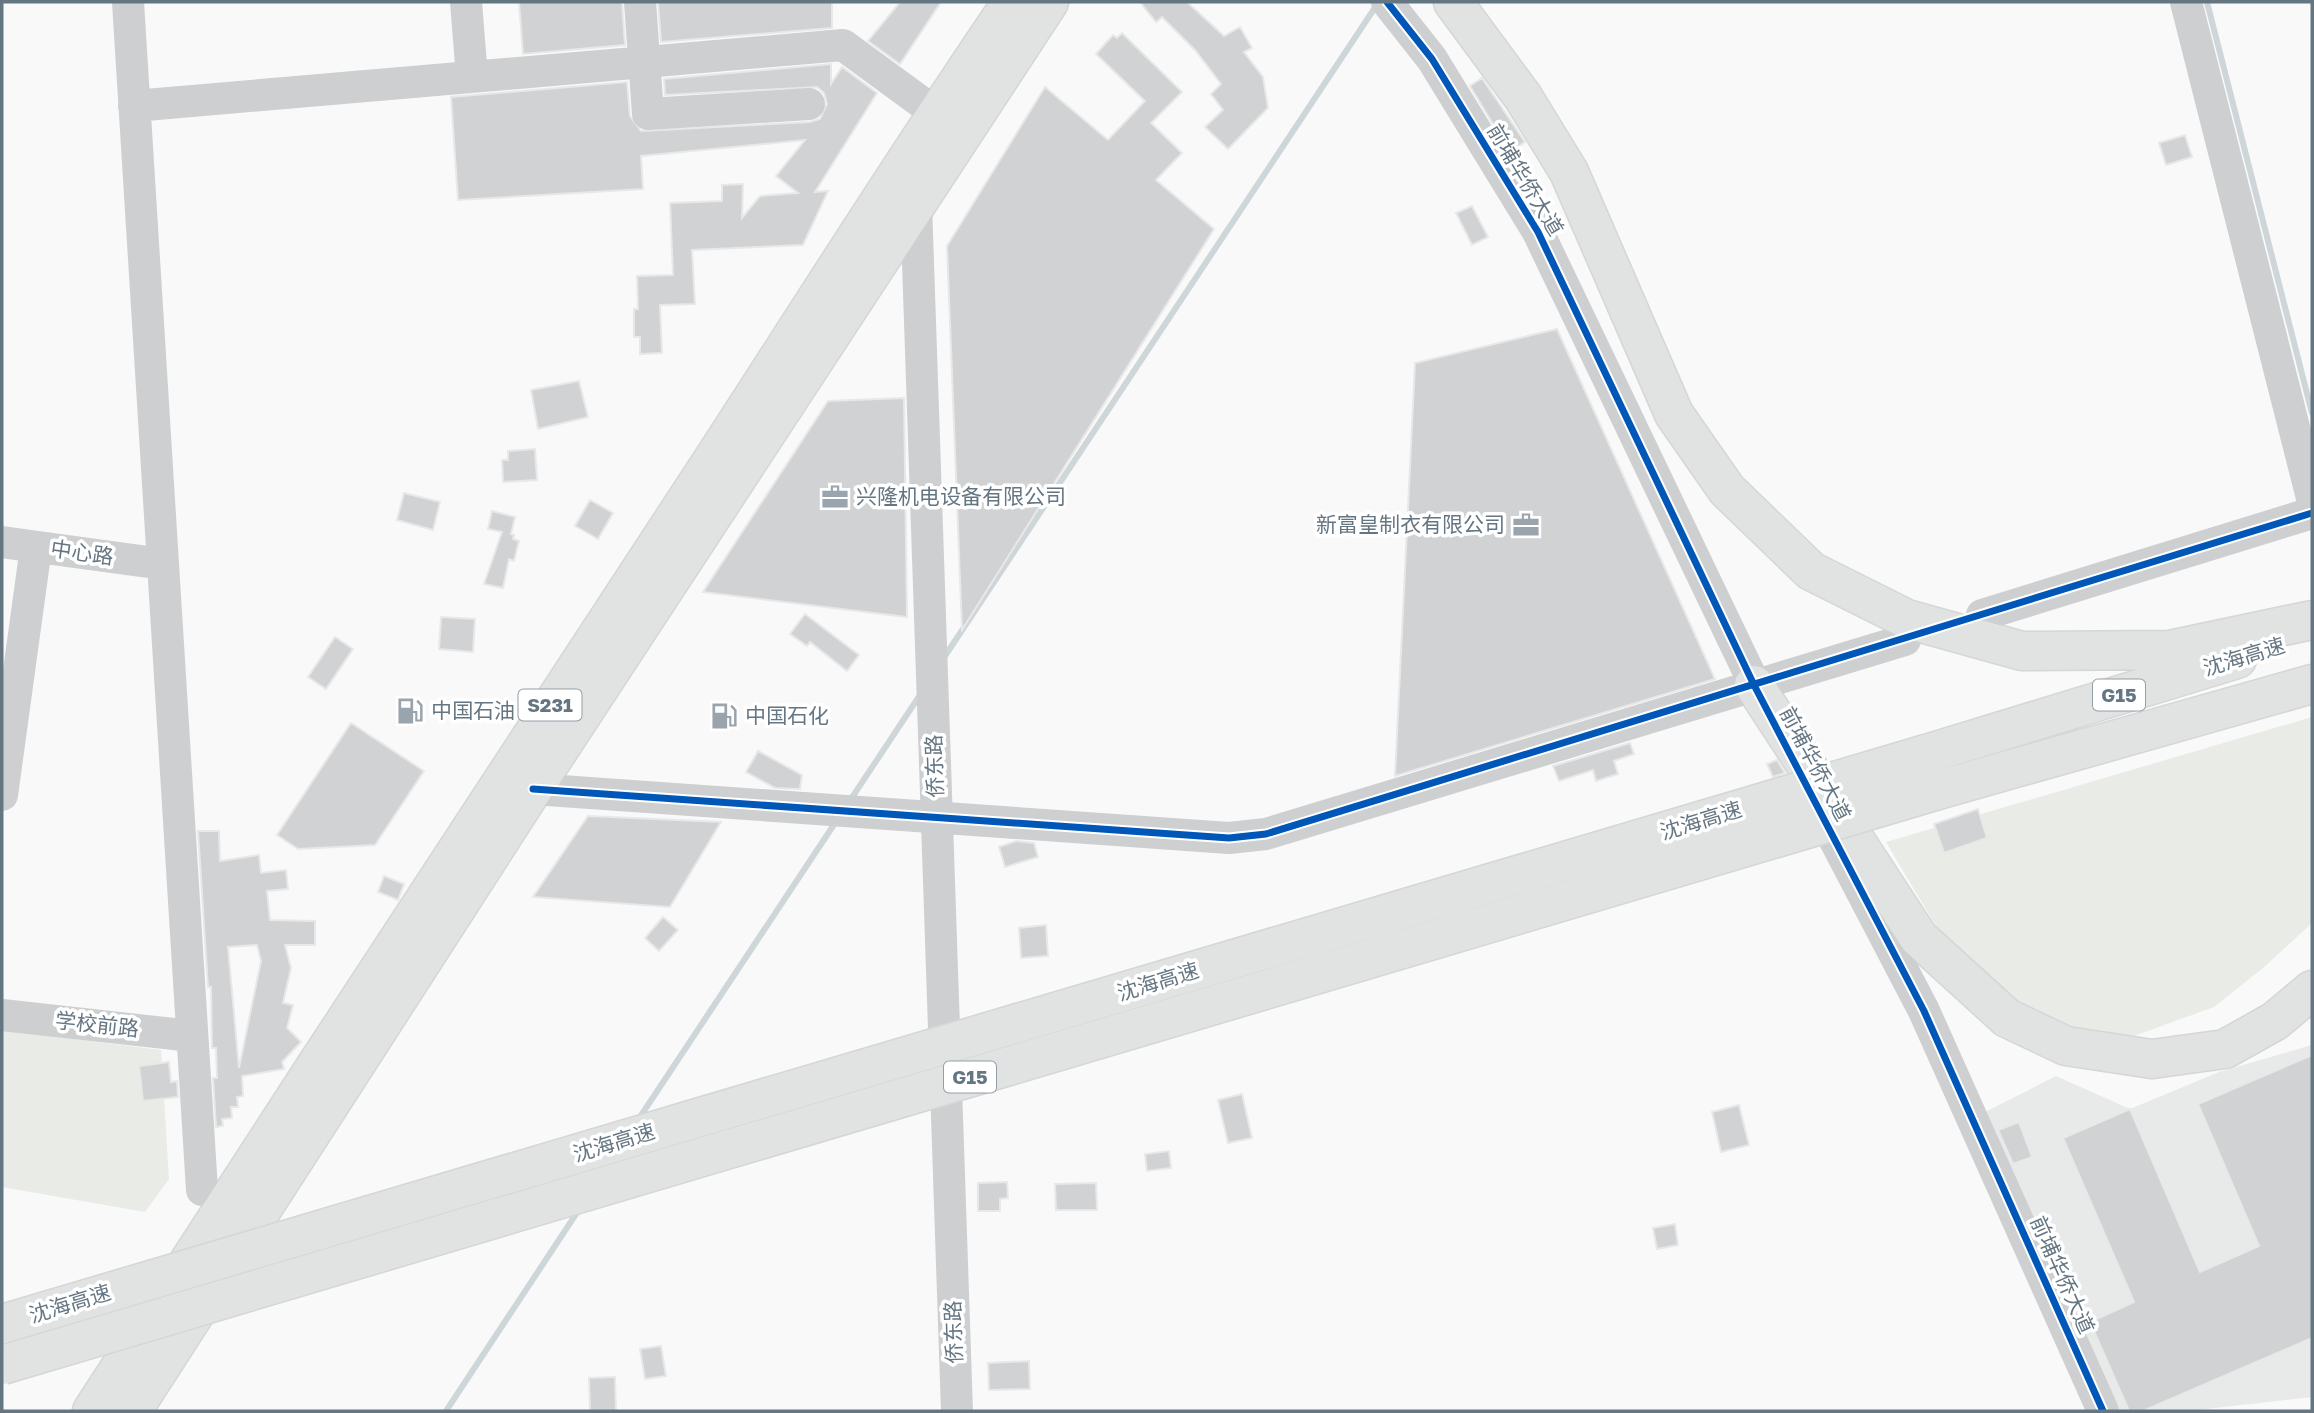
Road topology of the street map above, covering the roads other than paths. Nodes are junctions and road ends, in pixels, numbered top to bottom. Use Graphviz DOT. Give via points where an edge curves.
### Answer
graph roads {
  1 [pos="128,2"];
  2 [pos="466,2"];
  3 [pos="640,2"];
  4 [pos="1012,2"];
  5 [pos="1049,2"];
  6 [pos="1453,2"];
  7 [pos="2186,2"];
  8 [pos="1387,3"];
  9 [pos="644,62"];
  10 [pos="472,77"];
  11 [pos="809,104"];
  12 [pos="134,106"];
  13 [pos="936,113"];
  14 [pos="916,204"];
  15 [pos="2312,498"];
  16 [pos="2312,513"];
  17 [pos="2,542"];
  18 [pos="36,547"];
  19 [pos="163,564"];
  20 [pos="1982,615"];
  21 [pos="2312,620"];
  22 [pos="2312,635"];
  23 [pos="1905,640"];
  24 [pos="2312,684"];
  25 [pos="1754,685"];
  26 [pos="1932,772"];
  27 [pos="533,789"];
  28 [pos="2,795"];
  29 [pos="937,818"];
  30 [pos="2312,990"];
  31 [pos="2,1014"];
  32 [pos="192,1036"];
  33 [pos="202,1190"];
  34 [pos="2,1324"];
  35 [pos="2,1365"];
  36 [pos="92,1411"];
  37 [pos="132,1411"];
  38 [pos="957,1411"];
  39 [pos="2103,1411"];
  1 -- 12 [label="street"];
  2 -- 10 [label="street"];
  3 -- 9 [label="street"];
  4 -- 13 [label="main road, S231"];
  5 -- 14 [label="main road, S231"];
  6 -- 21 [label="main road" via="1569,172 1674,414 1727,490 1811,571 1907,619 2022,652 2169,650"];
  7 -- 15 [label="street"];
  8 -- 25 [label="street, 前埔华侨大道" via="1432,59 1538,232"];
  9 -- 10 [label="street"];
  9 -- 11 [label="street" via="648,114"];
  9 -- 13 [label="street" via="843,45"];
  10 -- 12 [label="street"];
  12 -- 19 [label="street"];
  13 -- 36 [label="main road, S231"];
  14 -- 27 [label="main road, S231"];
  14 -- 29 [label="street, 侨东路"];
  16 -- 20 [label="street"];
  17 -- 18 [label="street, 中心路"];
  18 -- 19 [label="street, 中心路"];
  18 -- 28 [label="street"];
  19 -- 32 [label="street"];
  22 -- 26 [label="main road, 沈海高速 / G15"];
  23 -- 25 [label="street"];
  24 -- 26 [label="main road, 沈海高速 / G15"];
  25 -- 29 [label="street" via="1266,834 1229,838"];
  25 -- 30 [label="main road" via="1919,938 2007,1018 2066,1046 2152,1059 2225,1049 2275,1021"];
  25 -- 39 [label="street, 前埔华侨大道" via="1924,1011"];
  26 -- 34 [label="main road, 沈海高速 / G15, bridge"];
  26 -- 35 [label="main road, 沈海高速 / G15, bridge"];
  27 -- 29 [label="street"];
  27 -- 37 [label="main road, S231"];
  29 -- 38 [label="street, 侨东路"];
  31 -- 32 [label="street, 学校前路"];
  32 -- 33 [label="street"];
}
